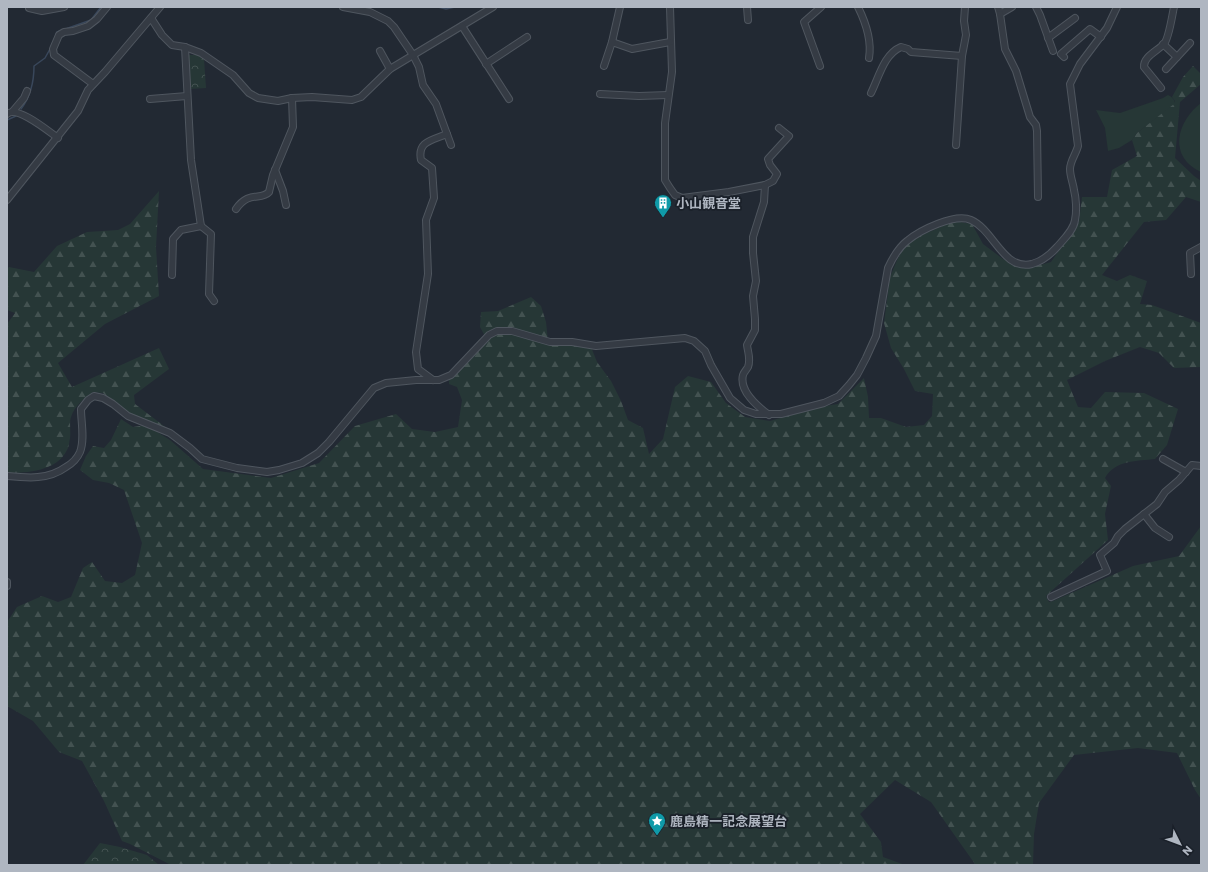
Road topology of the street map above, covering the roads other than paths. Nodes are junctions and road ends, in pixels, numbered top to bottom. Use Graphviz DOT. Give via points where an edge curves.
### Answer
graph roads {
  1 [pos="64,7"];
  2 [pos="107,7"];
  3 [pos="160,7"];
  4 [pos="343,7"];
  5 [pos="493,7"];
  6 [pos="620,7"];
  7 [pos="670,7"];
  8 [pos="747,7"];
  9 [pos="821,7"];
  10 [pos="858,7"];
  11 [pos="965,7"];
  12 [pos="998,7"];
  13 [pos="1012,7"];
  14 [pos="1036,7"];
  15 [pos="1117,7"];
  16 [pos="1174,7"];
  17 [pos="29,8"];
  18 [pos="1000,14"];
  19 [pos="151,18"];
  20 [pos="1075,18"];
  21 [pos="748,20"];
  22 [pos="462,26"];
  23 [pos="527,37"];
  24 [pos="1101,37"];
  25 [pos="1048,38"];
  26 [pos="612,42"];
  27 [pos="670,42"];
  28 [pos="1190,43"];
  29 [pos="1163,44"];
  30 [pos="185,47"];
  31 [pos="380,51"];
  32 [pos="1053,51"];
  33 [pos="413,55"];
  34 [pos="962,56"];
  35 [pos="1064,57"];
  36 [pos="1177,57"];
  37 [pos="869,58"];
  38 [pos="486,64"];
  39 [pos="604,66"];
  40 [pos="820,66"];
  41 [pos="390,69"];
  42 [pos="1166,69"];
  43 [pos="93,84"];
  44 [pos="1162,88"];
  45 [pos="27,91"];
  46 [pos="871,93"];
  47 [pos="600,94"];
  48 [pos="668,95"];
  49 [pos="187,96"];
  50 [pos="292,98"];
  51 [pos="150,99"];
  52 [pos="509,99"];
  53 [pos="10,112"];
  54 [pos="779,128"];
  55 [pos="447,134"];
  56 [pos="58,138"];
  57 [pos="451,145"];
  58 [pos="956,145"];
  59 [pos="275,170"];
  60 [pos="765,185"];
  61 [pos="1038,197"];
  62 [pos="7,200"];
  63 [pos="286,205"];
  64 [pos="236,209"];
  65 [pos="201,226"];
  66 [pos="1201,247"];
  67 [pos="1191,274"];
  68 [pos="172,275"];
  69 [pos="214,301"];
  70 [pos="433,380"];
  71 [pos="770,415"];
  72 [pos="1163,459"];
  73 [pos="1201,466"];
  74 [pos="1186,472"];
  75 [pos="7,476"];
  76 [pos="1144,514"];
  77 [pos="1169,537"];
  78 [pos="7,582"];
  79 [pos="7,586"];
  80 [pos="1051,597"];
  1 -- 17 [label="street" via="42,11"];
  2 -- 43 [label="street" via="88,26 59,35 53,49 54,55"];
  3 -- 19 [label="street"];
  4 -- 33 [label="street" via="370,12 388,21"];
  5 -- 22 [label="street"];
  6 -- 26 [label="street"];
  7 -- 27 [label="street"];
  8 -- 21 [label="street"];
  9 -- 40 [label="street" via="804,22"];
  10 -- 37 [label="street" via="871,48"];
  11 -- 34 [label="street" via="966,35"];
  12 -- 18 [label="street"];
  13 -- 18 [label="street"];
  14 -- 25 [label="street"];
  15 -- 24 [label="street"];
  16 -- 29 [label="street"];
  18 -- 61 [label="street" via="1005,49 1016,70 1030,117 1036,125"];
  19 -- 30 [label="street" via="172,45"];
  19 -- 43 [label="street"];
  20 -- 25 [label="street"];
  22 -- 33 [label="street"];
  22 -- 38 [label="street"];
  23 -- 38 [label="street"];
  24 -- 35 [label="street" via="1090,29 1062,54"];
  24 -- 71 [label="street" via="1080,64 1070,84 1078,138 1077,152 1070,168 1075,191 1075,221 1054,250 1037,263 1018,264 1007,257 976,222 965,219 950,220 918,233 892,259 888,268 876,336 857,375 849,385 839,396 824,403"];
  25 -- 32 [label="street"];
  26 -- 27 [label="street" via="632,49"];
  26 -- 39 [label="street"];
  27 -- 48 [label="street" via="672,72"];
  28 -- 36 [label="street"];
  29 -- 36 [label="street"];
  29 -- 44 [label="street" via="1144,64"];
  30 -- 49 [label="street"];
  30 -- 50 [label="street" via="201,53 233,75 249,93 258,98 278,101"];
  31 -- 41 [label="street"];
  33 -- 41 [label="street"];
  33 -- 55 [label="street" via="423,85 436,104"];
  34 -- 46 [label="street" via="911,52 901,47 893,50"];
  34 -- 58 [label="street"];
  36 -- 42 [label="street"];
  38 -- 52 [label="street"];
  41 -- 50 [label="street" via="361,97 352,100"];
  43 -- 56 [label="street" via="78,111"];
  45 -- 53 [label="street" via="24,98"];
  47 -- 48 [label="street"];
  48 -- 60 [label="street" via="665,123 665,180 675,195 682,198"];
  49 -- 51 [label="street"];
  49 -- 65 [label="street" via="191,160"];
  50 -- 59 [label="street" via="293,128"];
  53 -- 56 [label="street" via="40,124"];
  54 -- 60 [label="street" via="789,136 768,158 776,174 773,181"];
  55 -- 57 [label="street"];
  55 -- 70 [label="street" via="424,144 420,152 421,160 432,168 434,198 426,220 428,274 416,352 418,369"];
  56 -- 62 [label="street"];
  59 -- 63 [label="street"];
  59 -- 64 [label="street" via="267,194 247,198"];
  60 -- 71 [label="street" via="764,202 753,237 756,281 753,296 755,330 747,346 750,359 743,375 747,393 757,406"];
  65 -- 68 [label="street" via="181,230 173,239"];
  65 -- 69 [label="street" via="212,234 209,294"];
  66 -- 67 [label="street" via="1190,254"];
  70 -- 71 [label="street" via="451,375 489,335 496,331 512,331 550,342 596,346 685,338 694,341 704,351 730,398 744,410"];
  70 -- 75 [label="street" via="386,383 374,388 318,453 302,463 266,472 237,468 202,458 170,433 128,416 103,398 94,396 81,409 81,451 75,461 57,473 44,477"];
  72 -- 74 [label="street"];
  73 -- 74 [label="street" via="1192,466"];
  74 -- 76 [label="street" via="1165,492 1157,504"];
  76 -- 77 [label="street" via="1155,528"];
  76 -- 80 [label="street" via="1125,528 1114,543 1100,554 1107,571"];
  78 -- 79 [label="street"];
}
